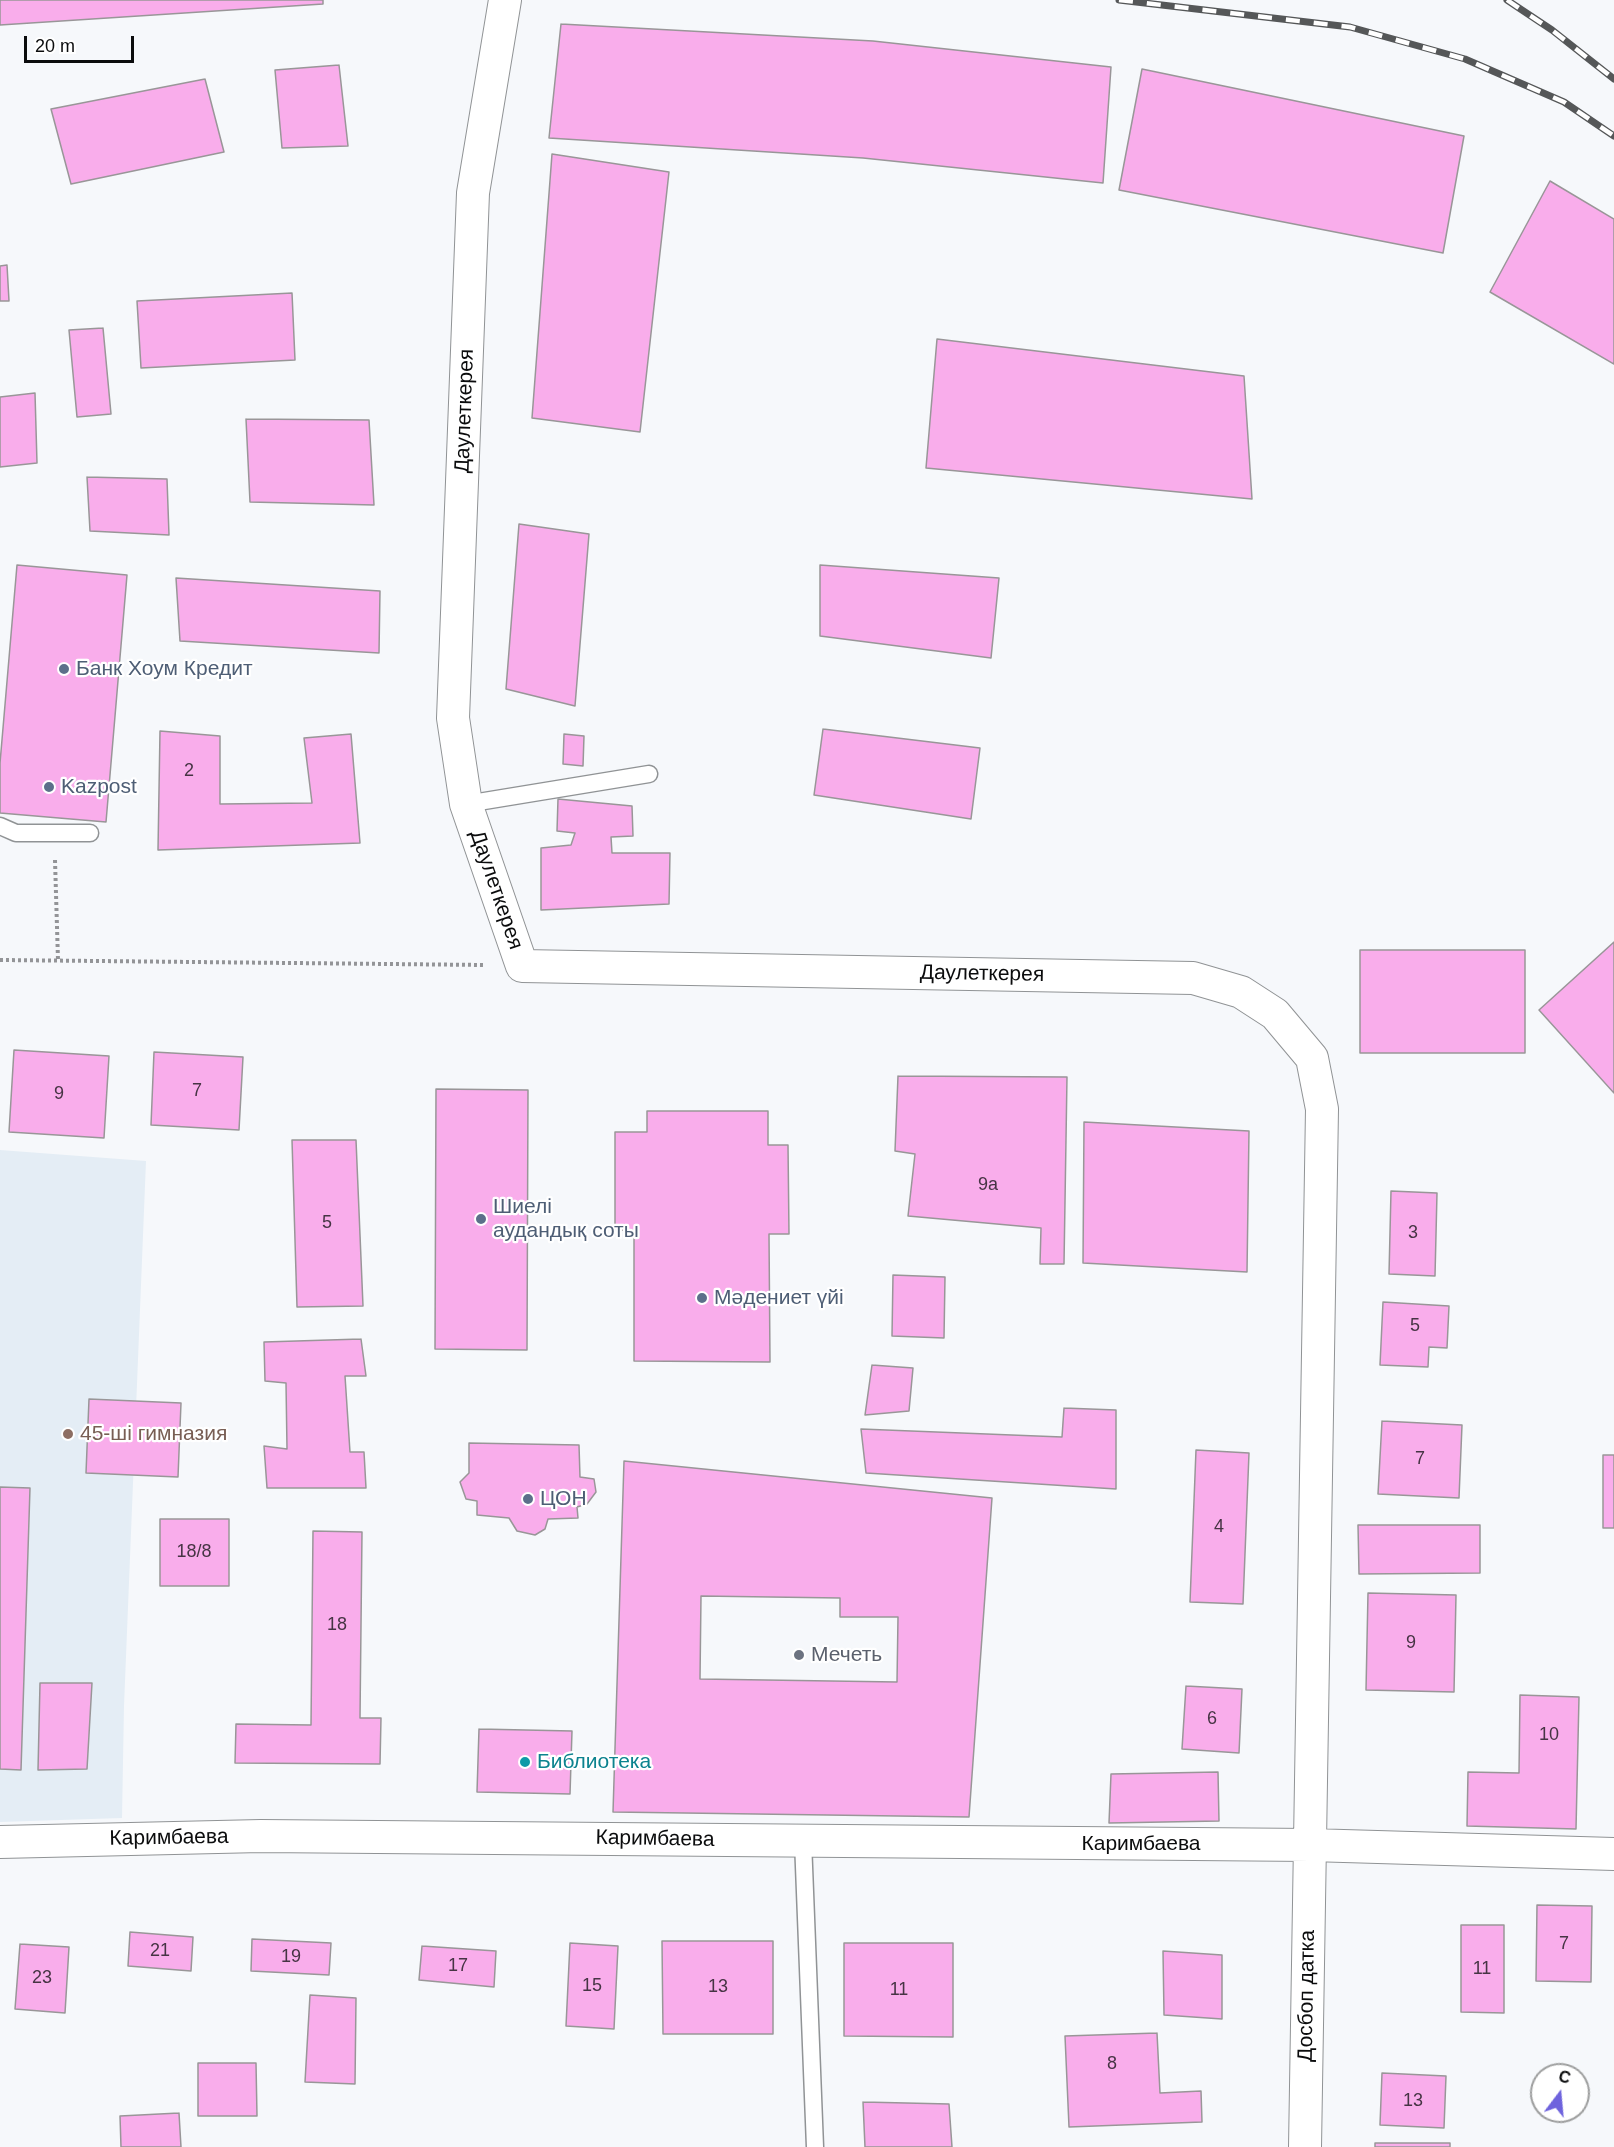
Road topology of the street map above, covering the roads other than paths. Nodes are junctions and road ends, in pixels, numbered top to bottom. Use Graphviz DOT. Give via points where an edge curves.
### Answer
graph roads {
  1 [pos="505,0"];
  2 [pos="649,774"];
  3 [pos="466,804"];
  4 [pos="0,826"];
  5 [pos="90,833"];
  6 [pos="1312,1059"];
  7 [pos="803,1841"];
  8 [pos="0,1842"];
  9 [pos="1310,1845"];
  10 [pos="1614,1854"];
  11 [pos="815,2147"];
  12 [pos="1305,2147"];
  1 -- 3 [label="street, Даулеткерея" via="473,204 453,718"];
  2 -- 3 [label="lane"];
  3 -- 6 [label="street, Даулеткерея" via="522,966 1192,978 1241,992 1275,1014"];
  4 -- 5 [label="lane" via="16,833"];
  6 -- 9 [label="street, Досбоп датка" via="1322,1109"];
  7 -- 8 [label="street, Каримбаева" via="261,1836"];
  7 -- 9 [label="street, Каримбаева"];
  7 -- 11 [label="lane"];
  9 -- 10 [label="street, Каримбаева"];
  9 -- 12 [label="street, Досбоп датка"];
}
